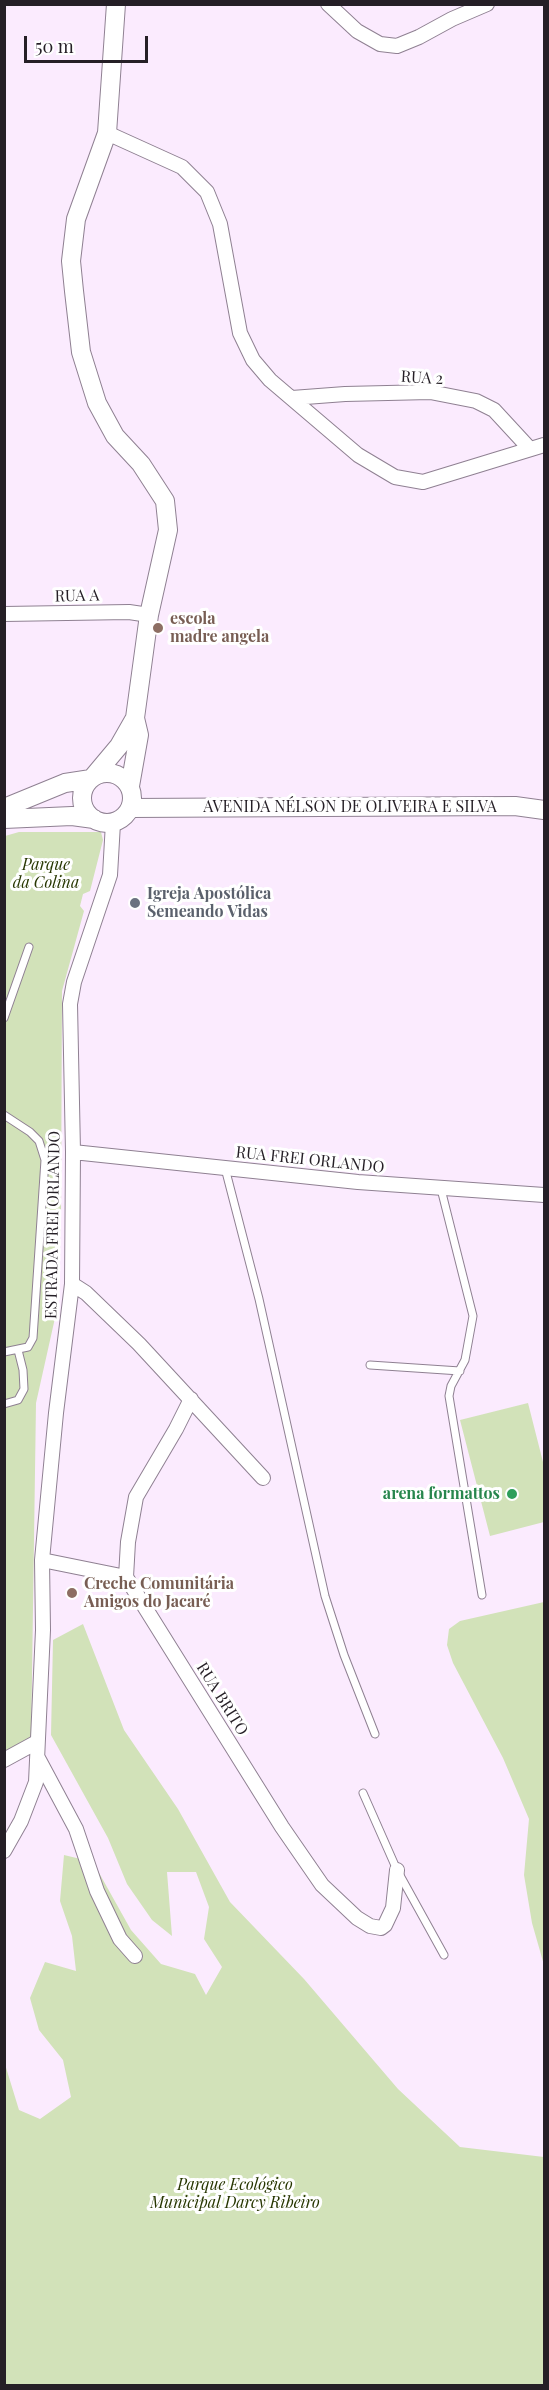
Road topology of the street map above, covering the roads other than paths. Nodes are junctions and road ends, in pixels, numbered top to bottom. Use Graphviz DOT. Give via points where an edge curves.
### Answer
graph roads {
  1 [pos="116,4"];
  2 [pos="328,4"];
  3 [pos="487,4"];
  4 [pos="107,133"];
  5 [pos="292,398"];
  6 [pos="544,445"];
  7 [pos="530,449"];
  8 [pos="4,614"];
  9 [pos="149,615"];
  10 [pos="135,718"];
  11 [pos="92,778"];
  12 [pos="131,797"];
  13 [pos="4,808"];
  14 [pos="544,810"];
  15 [pos="4,819"];
  16 [pos="94,819"];
  17 [pos="113,823"];
  18 [pos="28,947"];
  19 [pos="4,1018"];
  20 [pos="4,1115"];
  21 [pos="73,1152"];
  22 [pos="225,1168"];
  23 [pos="441,1189"];
  24 [pos="544,1195"];
  25 [pos="72,1284"];
  26 [pos="18,1350"];
  27 [pos="4,1352"];
  28 [pos="370,1365"];
  29 [pos="460,1371"];
  30 [pos="191,1399"];
  31 [pos="4,1404"];
  32 [pos="263,1478"];
  33 [pos="42,1560"];
  34 [pos="126,1577"];
  35 [pos="482,1594"];
  36 [pos="375,1734"];
  37 [pos="37,1742"];
  38 [pos="38,1758"];
  39 [pos="4,1760"];
  40 [pos="363,1793"];
  41 [pos="4,1851"];
  42 [pos="397,1870"];
  43 [pos="444,1955"];
  44 [pos="135,1956"];
  1 -- 4 [label="street"];
  2 -- 3 [label="street" via="357,31 380,44 397,46"];
  4 -- 5 [label="street" via="182,167 207,192 220,224 240,333 270,380"];
  4 -- 9 [label="street" via="76,219 71,261 81,352 97,403 116,436 141,464 165,501 168,530"];
  5 -- 7 [label="street, RUA 2" via="430,392 464,398 494,410"];
  5 -- 7 [label="street" via="358,455 395,477 423,482"];
  6 -- 7 [label="street"];
  8 -- 9 [label="street, RUA A"];
  9 -- 10 [label="street"];
  10 -- 11 [label="street" via="119,746"];
  10 -- 12 [label="street" via="139,735"];
  11 -- 12 [label="street" via="103,773 123,778"];
  11 -- 13 [label="street" via="65,783"];
  11 -- 16 [label="street" via="84,788 82,800"];
  12 -- 14 [label="street, AVENIDA NÉLSON DE OLIVEIRA E SILVA" via="156,807 515,806"];
  12 -- 17 [label="street" via="124,817"];
  15 -- 16 [label="street"];
  16 -- 17 [label="street"];
  17 -- 21 [label="street, ESTRADA FREI ORLANDO" via="110,875 70,1004"];
  18 -- 19 [label="lane"];
  20 -- 26 [label="lane" via="39,1141 45,1160 33,1338 28,1347"];
  21 -- 22 [label="street, RUA FREI ORLANDO"];
  21 -- 25 [label="street, ESTRADA FREI ORLANDO"];
  22 -- 23 [label="street, RUA FREI ORLANDO"];
  22 -- 36 [label="lane" via="259,1299 325,1596"];
  23 -- 24 [label="street, RUA FREI ORLANDO"];
  23 -- 29 [label="lane" via="473,1316"];
  25 -- 30 [label="street" via="139,1344"];
  25 -- 33 [label="street, ESTRADA FREI ORLANDO"];
  26 -- 27 [label="lane"];
  26 -- 31 [label="lane" via="24,1389 18,1400"];
  28 -- 29 [label="lane"];
  29 -- 35 [label="lane" via="451,1386 450,1409"];
  30 -- 32 [label="street"];
  30 -- 34 [label="street" via="136,1497"];
  33 -- 34 [label="street"];
  33 -- 37 [label="street, ESTRADA FREI ORLANDO"];
  34 -- 42 [label="street, RUA BRITO" via="322,1886 357,1918 381,1928 393,1908"];
  37 -- 38 [label="street, ESTRADA FREI ORLANDO"];
  37 -- 39 [label="street"];
  38 -- 41 [label="street" via="36,1782"];
  38 -- 44 [label="street" via="76,1829 96,1891 120,1939"];
  40 -- 42 [label="lane"];
  42 -- 43 [label="lane"];
}
